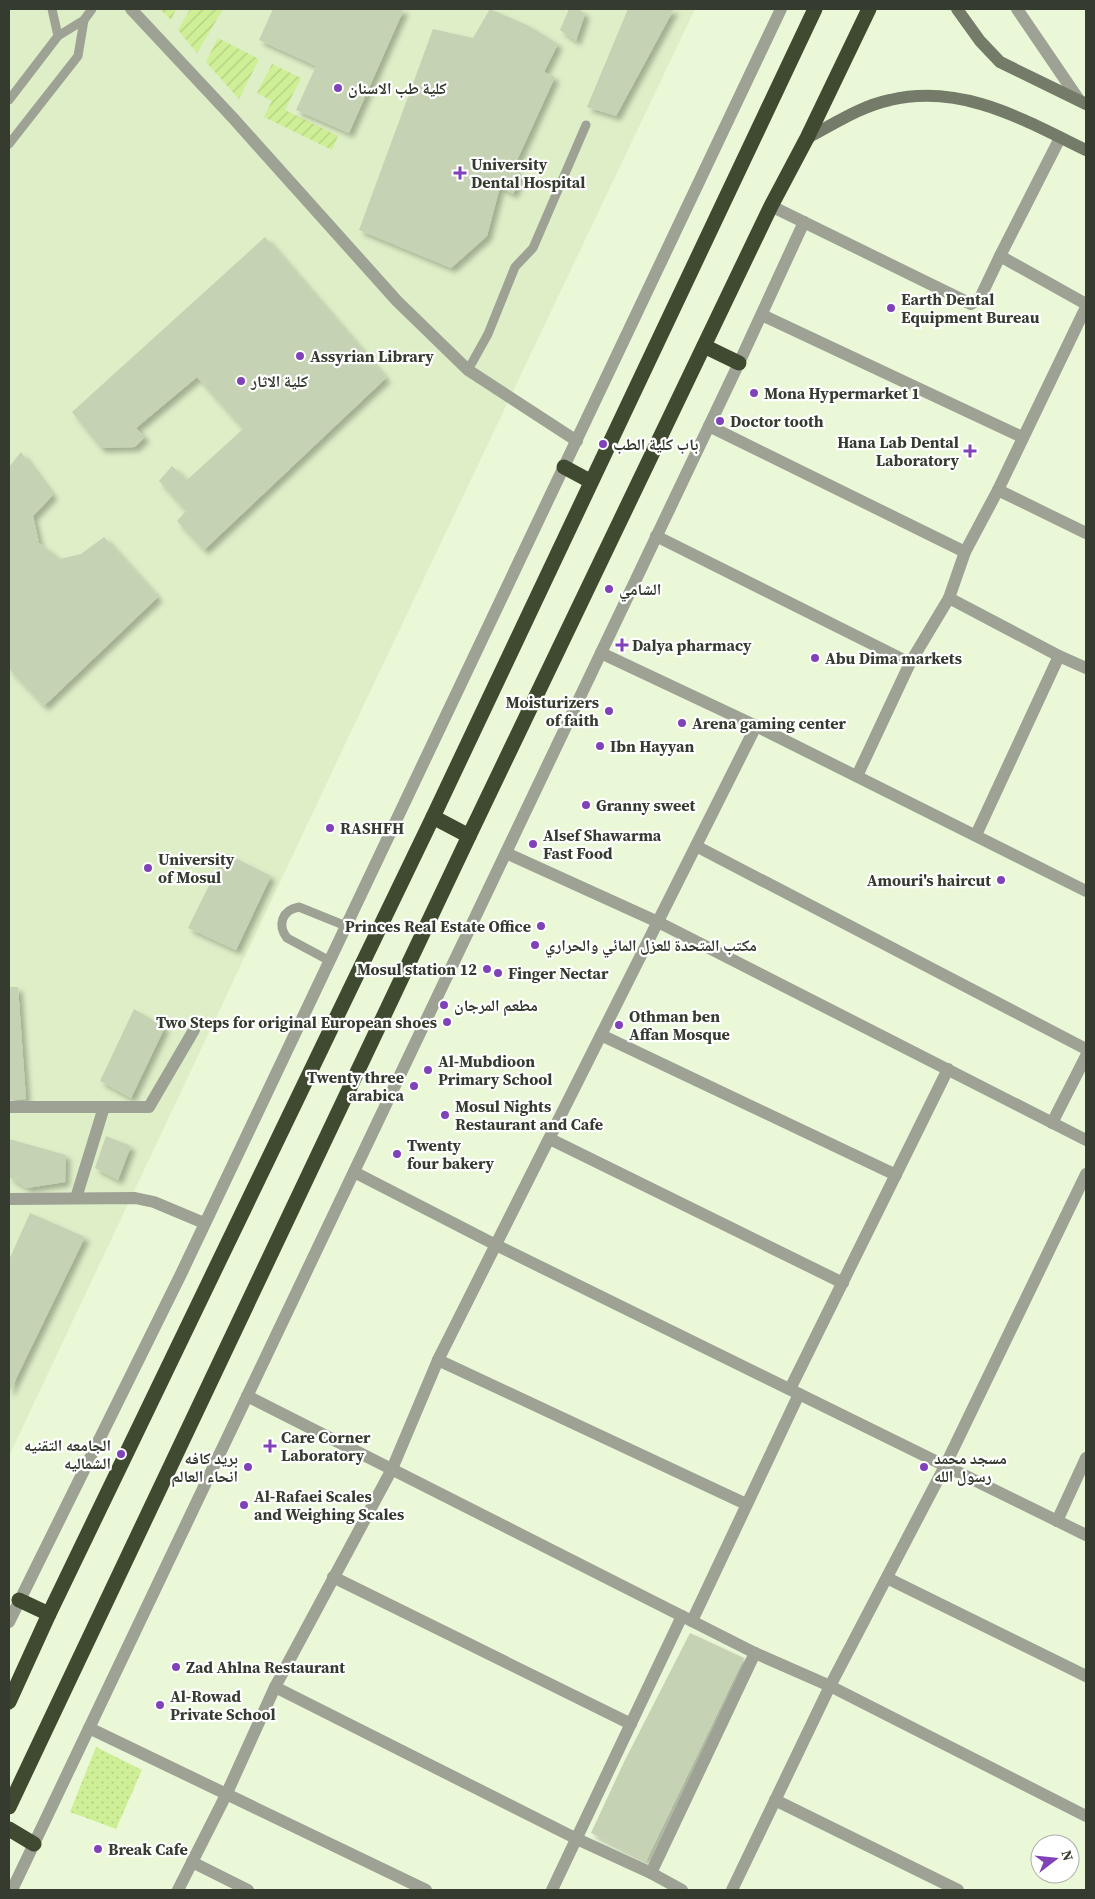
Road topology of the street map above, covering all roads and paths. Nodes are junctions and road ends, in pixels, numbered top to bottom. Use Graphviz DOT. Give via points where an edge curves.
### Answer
graph roads {
  1 [pos="52,9"];
  2 [pos="92,9"];
  3 [pos="131,9"];
  4 [pos="781,9"];
  5 [pos="815,9"];
  6 [pos="869,9"];
  7 [pos="957,9"];
  8 [pos="1017,9"];
  9 [pos="84,20"];
  10 [pos="58,36"];
  11 [pos="9,100"];
  12 [pos="1084,102"];
  13 [pos="586,125"];
  14 [pos="807,138"];
  15 [pos="1060,138"];
  16 [pos="9,144"];
  17 [pos="1086,150"];
  18 [pos="771,206"];
  19 [pos="804,222"];
  20 [pos="1000,256"];
  21 [pos="1086,305"];
  22 [pos="762,314"];
  23 [pos="704,346"];
  24 [pos="739,363"];
  25 [pos="468,370"];
  26 [pos="709,426"];
  27 [pos="1022,437"];
  28 [pos="577,441"];
  29 [pos="564,467"];
  30 [pos="590,481"];
  31 [pos="998,490"];
  32 [pos="1086,533"];
  33 [pos="656,536"];
  34 [pos="965,552"];
  35 [pos="949,598"];
  36 [pos="601,653"];
  37 [pos="1059,656"];
  38 [pos="910,663"];
  39 [pos="1086,668"];
  40 [pos="756,726"];
  41 [pos="857,776"];
  42 [pos="433,817"];
  43 [pos="976,835"];
  44 [pos="470,836"];
  45 [pos="696,846"];
  46 [pos="506,853"];
  47 [pos="1086,890"];
  48 [pos="658,922"];
  49 [pos="346,926"];
  50 [pos="330,960"];
  51 [pos="194,1030"];
  52 [pos="601,1035"];
  53 [pos="1086,1049"];
  54 [pos="1086,1056"];
  55 [pos="948,1069"];
  56 [pos="9,1107"];
  57 [pos="104,1107"];
  58 [pos="1052,1123"];
  59 [pos="550,1138"];
  60 [pos="1086,1140"];
  61 [pos="354,1172"];
  62 [pos="1086,1174"];
  63 [pos="896,1175"];
  64 [pos="9,1190"];
  65 [pos="28,1198"];
  66 [pos="76,1198"];
  67 [pos="9,1199"];
  68 [pos="204,1224"];
  69 [pos="496,1245"];
  70 [pos="843,1283"];
  71 [pos="438,1360"];
  72 [pos="794,1392"];
  73 [pos="247,1396"];
  74 [pos="1086,1458"];
  75 [pos="945,1466"];
  76 [pos="392,1468"];
  77 [pos="746,1504"];
  78 [pos="1057,1521"];
  79 [pos="1086,1535"];
  80 [pos="333,1577"];
  81 [pos="887,1578"];
  82 [pos="19,1600"];
  83 [pos="49,1614"];
  84 [pos="687,1618"];
  85 [pos="9,1622"];
  86 [pos="755,1653"];
  87 [pos="1086,1676"];
  88 [pos="830,1686"];
  89 [pos="275,1687"];
  90 [pos="9,1702"];
  91 [pos="631,1724"];
  92 [pos="89,1728"];
  93 [pos="226,1795"];
  94 [pos="775,1800"];
  95 [pos="9,1807"];
  96 [pos="1086,1816"];
  97 [pos="9,1829"];
  98 [pos="577,1839"];
  99 [pos="34,1844"];
  100 [pos="192,1862"];
  101 [pos="651,1873"];
  102 [pos="12,1890"];
  103 [pos="178,1890"];
  104 [pos="248,1890"];
  105 [pos="426,1890"];
  106 [pos="552,1890"];
  107 [pos="682,1890"];
  108 [pos="732,1890"];
  109 [pos="958,1890"];
  1 -- 10 [label="lane"];
  2 -- 9 [label="lane"];
  3 -- 25 [label="street" via="234,118 397,301"];
  4 -- 28 [label="street"];
  5 -- 30 [label="highway"];
  6 -- 14 [label="highway"];
  7 -- 12 [label="main road" via="1000,62"];
  8 -- 12 [label="street"];
  9 -- 10 [label="lane"];
  9 -- 16 [label="lane" via="78,56"];
  10 -- 11 [label="lane"];
  13 -- 25 [label="lane" via="533,248 515,267 488,334"];
  14 -- 15 [label="main road" via="862,109 915,95 951,97 990,105"];
  14 -- 18 [label="highway"];
  15 -- 17 [label="main road"];
  15 -- 20 [label="street"];
  18 -- 19 [label="street"];
  18 -- 23 [label="highway"];
  19 -- 20 [label="street" via="971,304 980,298"];
  19 -- 22 [label="street"];
  20 -- 21 [label="street"];
  21 -- 27 [label="street"];
  22 -- 24 [label="street"];
  22 -- 27 [label="street"];
  23 -- 24 [label="highway"];
  23 -- 44 [label="highway"];
  24 -- 26 [label="street"];
  25 -- 28 [label="street"];
  26 -- 33 [label="street"];
  26 -- 34 [label="street"];
  27 -- 31 [label="street"];
  28 -- 29 [label="street"];
  29 -- 30 [label="highway"];
  29 -- 49 [label="street"];
  30 -- 42 [label="highway"];
  31 -- 32 [label="street"];
  31 -- 34 [label="street"];
  33 -- 36 [label="street"];
  33 -- 38 [label="street"];
  34 -- 35 [label="street"];
  35 -- 37 [label="street"];
  35 -- 38 [label="street"];
  36 -- 40 [label="street"];
  36 -- 46 [label="street"];
  37 -- 39 [label="street"];
  37 -- 43 [label="street"];
  38 -- 41 [label="street"];
  40 -- 41 [label="street"];
  40 -- 45 [label="street"];
  41 -- 43 [label="street"];
  42 -- 44 [label="highway"];
  42 -- 83 [label="highway"];
  43 -- 47 [label="street"];
  44 -- 95 [label="highway"];
  45 -- 48 [label="street"];
  45 -- 53 [label="street"];
  46 -- 48 [label="street"];
  46 -- 61 [label="street"];
  48 -- 52 [label="street"];
  48 -- 55 [label="street"];
  49 -- 50 [label="street"];
  49 -- 50 [label="lane" via="299,907 292,908 282,918 281,926 287,938"];
  50 -- 68 [label="street"];
  51 -- 57 [label="street" via="149,1107"];
  52 -- 59 [label="street"];
  52 -- 63 [label="street"];
  54 -- 58 [label="street"];
  55 -- 58 [label="street"];
  55 -- 63 [label="street"];
  56 -- 57 [label="street"];
  57 -- 66 [label="street"];
  58 -- 60 [label="street"];
  59 -- 69 [label="street"];
  59 -- 70 [label="street"];
  61 -- 69 [label="street"];
  61 -- 73 [label="street"];
  62 -- 75 [label="street"];
  63 -- 70 [label="street"];
  64 -- 65 [label="street"];
  65 -- 66 [label="street"];
  65 -- 67 [label="street"];
  66 -- 68 [label="street" via="125,1198 154,1202"];
  68 -- 82 [label="street"];
  69 -- 71 [label="street"];
  69 -- 72 [label="street"];
  70 -- 72 [label="street"];
  71 -- 76 [label="street"];
  71 -- 77 [label="street"];
  72 -- 75 [label="street"];
  72 -- 77 [label="street"];
  73 -- 76 [label="street"];
  73 -- 92 [label="street"];
  74 -- 78 [label="street"];
  75 -- 78 [label="street"];
  75 -- 81 [label="street"];
  76 -- 80 [label="street"];
  76 -- 84 [label="street"];
  77 -- 84 [label="street"];
  78 -- 79 [label="street"];
  80 -- 89 [label="street"];
  80 -- 91 [label="street"];
  81 -- 87 [label="street"];
  81 -- 88 [label="street"];
  82 -- 83 [label="highway"];
  82 -- 85 [label="street"];
  83 -- 90 [label="highway"];
  84 -- 86 [label="street"];
  84 -- 91 [label="street"];
  86 -- 88 [label="street"];
  86 -- 101 [label="street"];
  88 -- 94 [label="street"];
  88 -- 96 [label="street"];
  89 -- 93 [label="street"];
  89 -- 98 [label="street"];
  91 -- 98 [label="street"];
  92 -- 93 [label="street"];
  92 -- 99 [label="street"];
  93 -- 100 [label="street"];
  93 -- 105 [label="street"];
  94 -- 108 [label="street"];
  94 -- 109 [label="street"];
  97 -- 99 [label="highway"];
  98 -- 101 [label="street"];
  98 -- 106 [label="street"];
  99 -- 102 [label="street"];
  100 -- 103 [label="street"];
  100 -- 104 [label="street"];
  101 -- 107 [label="street"];
}
